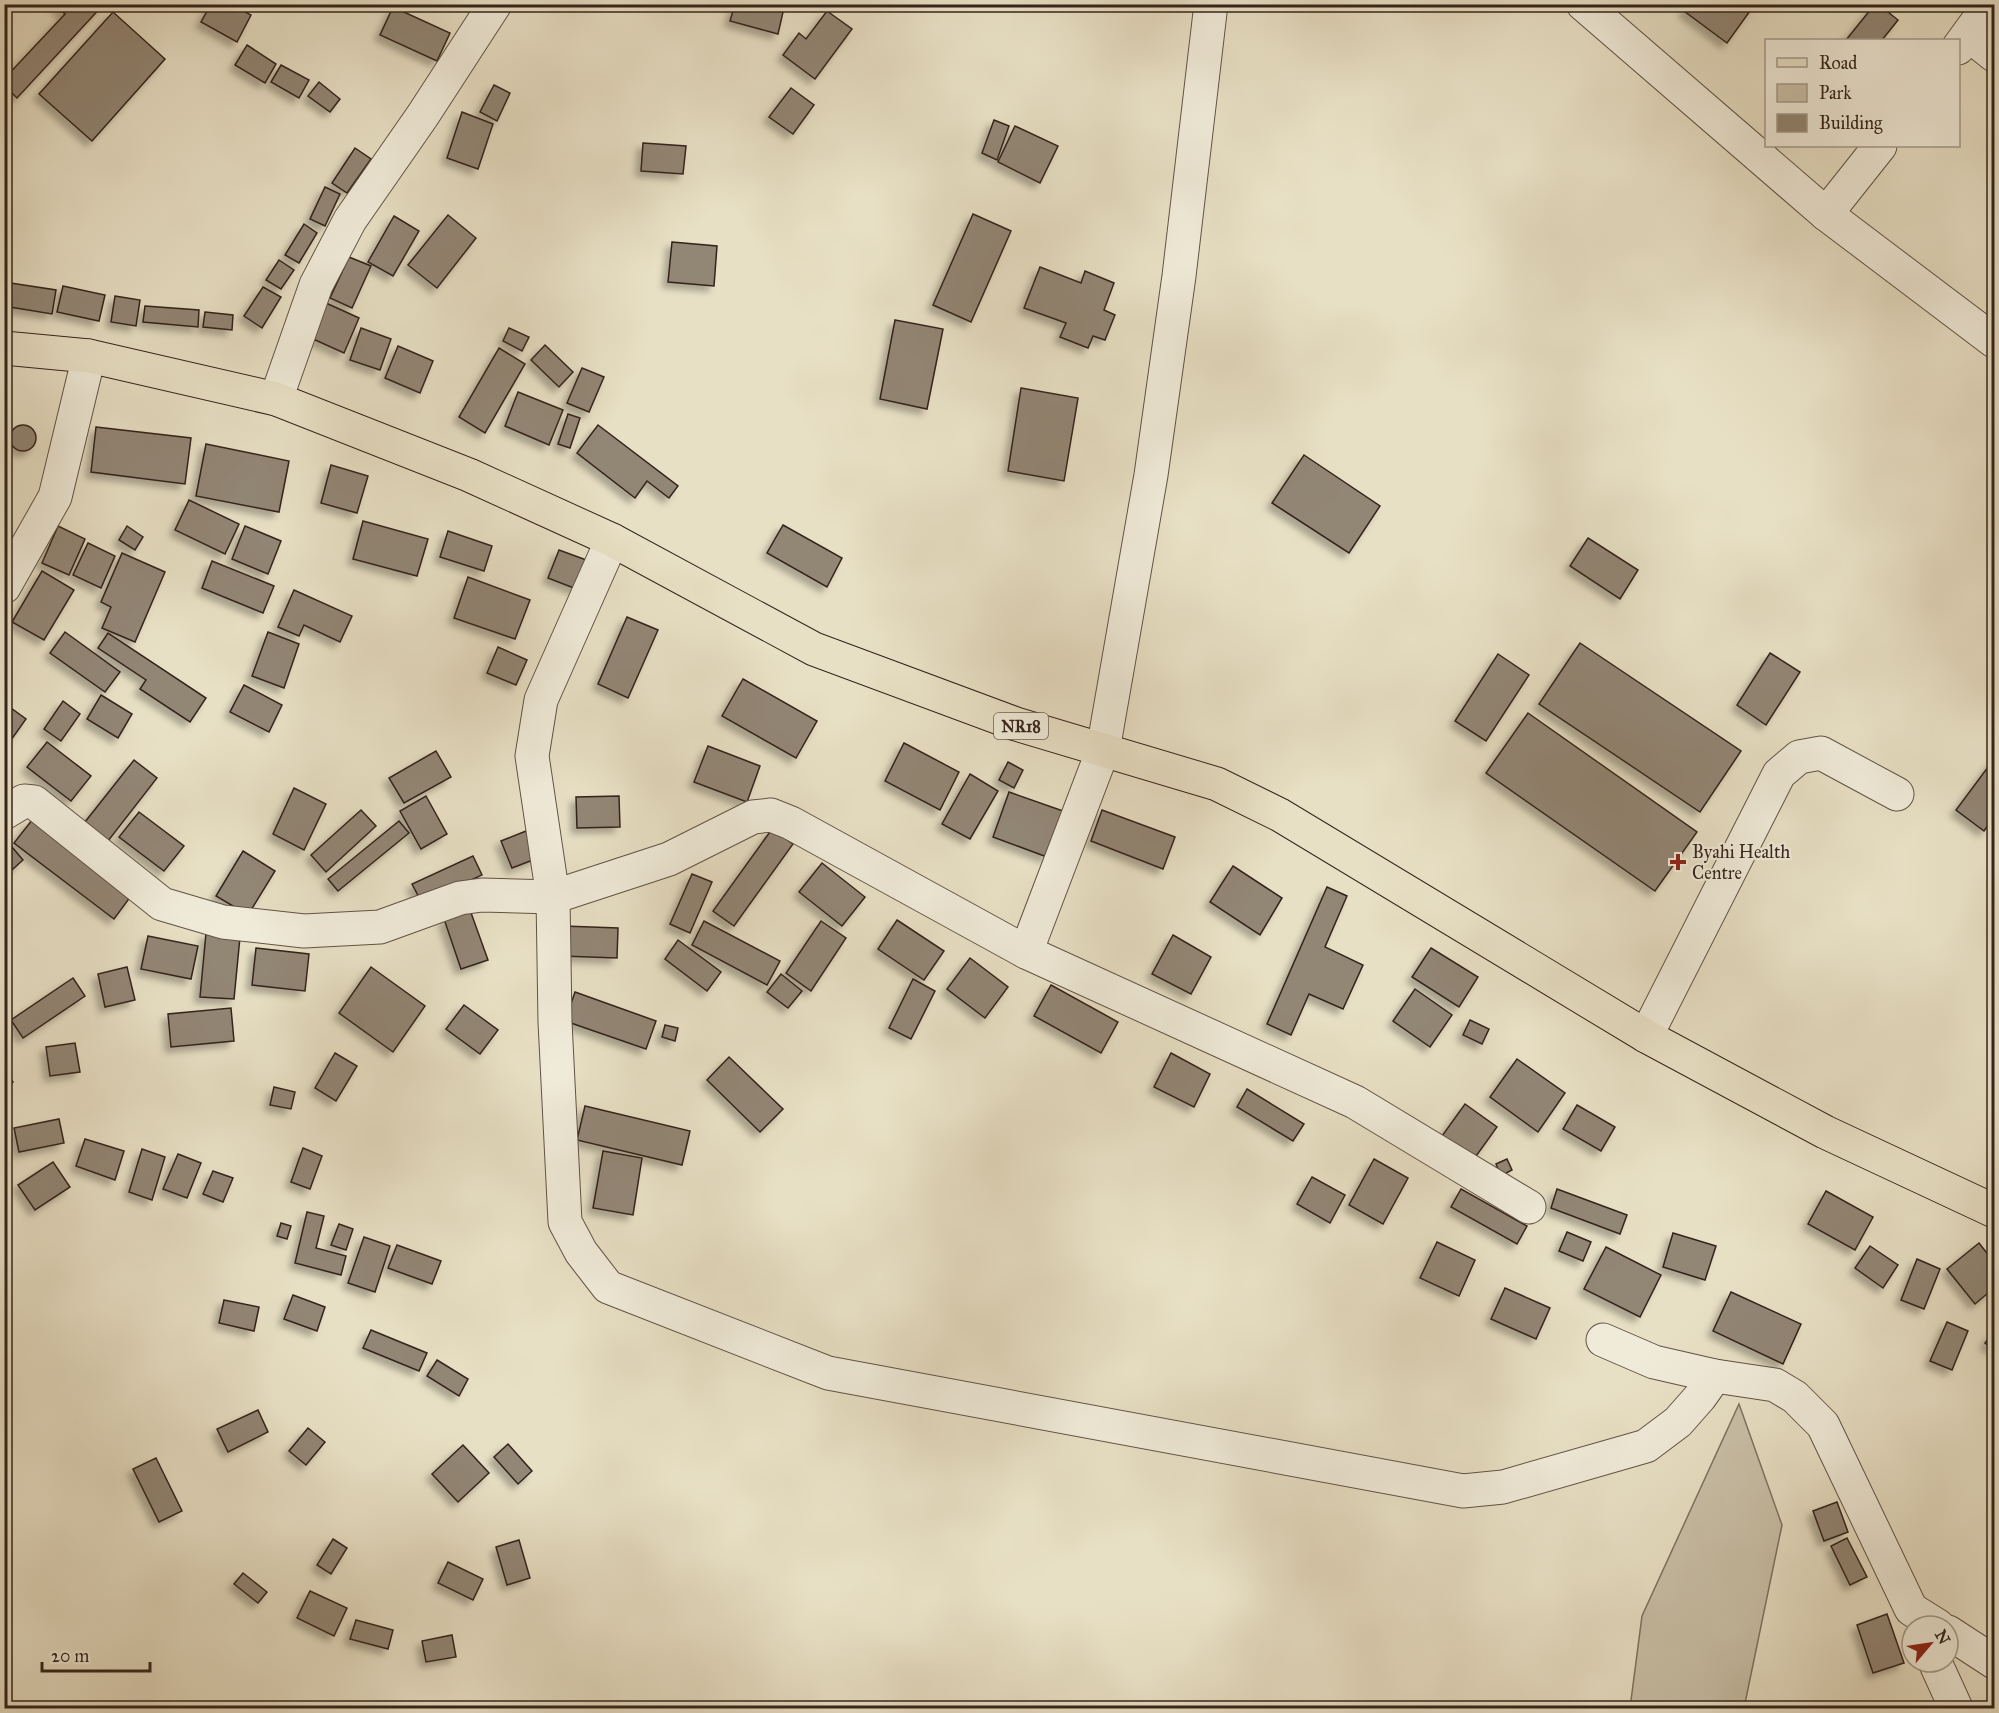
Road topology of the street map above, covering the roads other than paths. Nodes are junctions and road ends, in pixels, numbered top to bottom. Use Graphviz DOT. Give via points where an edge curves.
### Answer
graph roads {
  1 [pos="495,4"];
  2 [pos="1211,4"];
  3 [pos="1583,4"];
  4 [pos="1990,4"];
  5 [pos="1964,41"];
  6 [pos="1995,55"];
  7 [pos="1879,147"];
  8 [pos="1826,214"];
  9 [pos="1995,341"];
  10 [pos="4,348"];
  11 [pos="89,356"];
  12 [pos="276,399"];
  13 [pos="612,540"];
  14 [pos="4,586"];
  15 [pos="1103,750"];
  16 [pos="1897,794"];
  17 [pos="4,813"];
  18 [pos="553,897"];
  19 [pos="1026,952"];
  20 [pos="1646,1036"];
  21 [pos="1529,1207"];
  22 [pos="1995,1211"];
  23 [pos="1603,1340"];
  24 [pos="1715,1376"];
  25 [pos="1920,1614"];
  26 [pos="1960,1640"];
  27 [pos="1995,1662"];
  28 [pos="1940,1674"];
  29 [pos="1956,1708"];
  1 -- 12 [label="street" via="350,220 316,285"];
  2 -- 15 [label="street" via="1151,475"];
  3 -- 8 [label="street"];
  4 -- 5 [label="street"];
  5 -- 6 [label="street"];
  7 -- 8 [label="street"];
  8 -- 9 [label="street"];
  10 -- 11 [label="main road, NR18"];
  11 -- 12 [label="main road, NR18"];
  11 -- 14 [label="street" via="56,496"];
  12 -- 13 [label="main road, NR18" via="469,475"];
  13 -- 15 [label="main road, NR18" via="814,649 1016,724"];
  13 -- 18 [label="street" via="541,700 532,756"];
  15 -- 19 [label="street"];
  15 -- 20 [label="main road, NR18" via="1217,784 1280,815"];
  16 -- 20 [label="street" via="1821,753 1799,757 1779,774"];
  17 -- 18 [label="street" via="24,801 34,802 162,904 223,922 304,932 380,927 460,898"];
  18 -- 19 [label="street" via="669,859 753,817 771,815"];
  18 -- 24 [label="street" via="565,1222 581,1252 608,1287 643,1302 828,1372 1463,1491 1503,1487 1646,1446 1678,1422"];
  19 -- 21 [label="street" via="1355,1102"];
  20 -- 22 [label="main road, NR18" via="1825,1132"];
  23 -- 24 [label="street" via="1654,1362"];
  24 -- 25 [label="street" via="1776,1385 1795,1397 1823,1425"];
  26 -- 27 [label="street"];
  28 -- 29 [label="street"];
}
